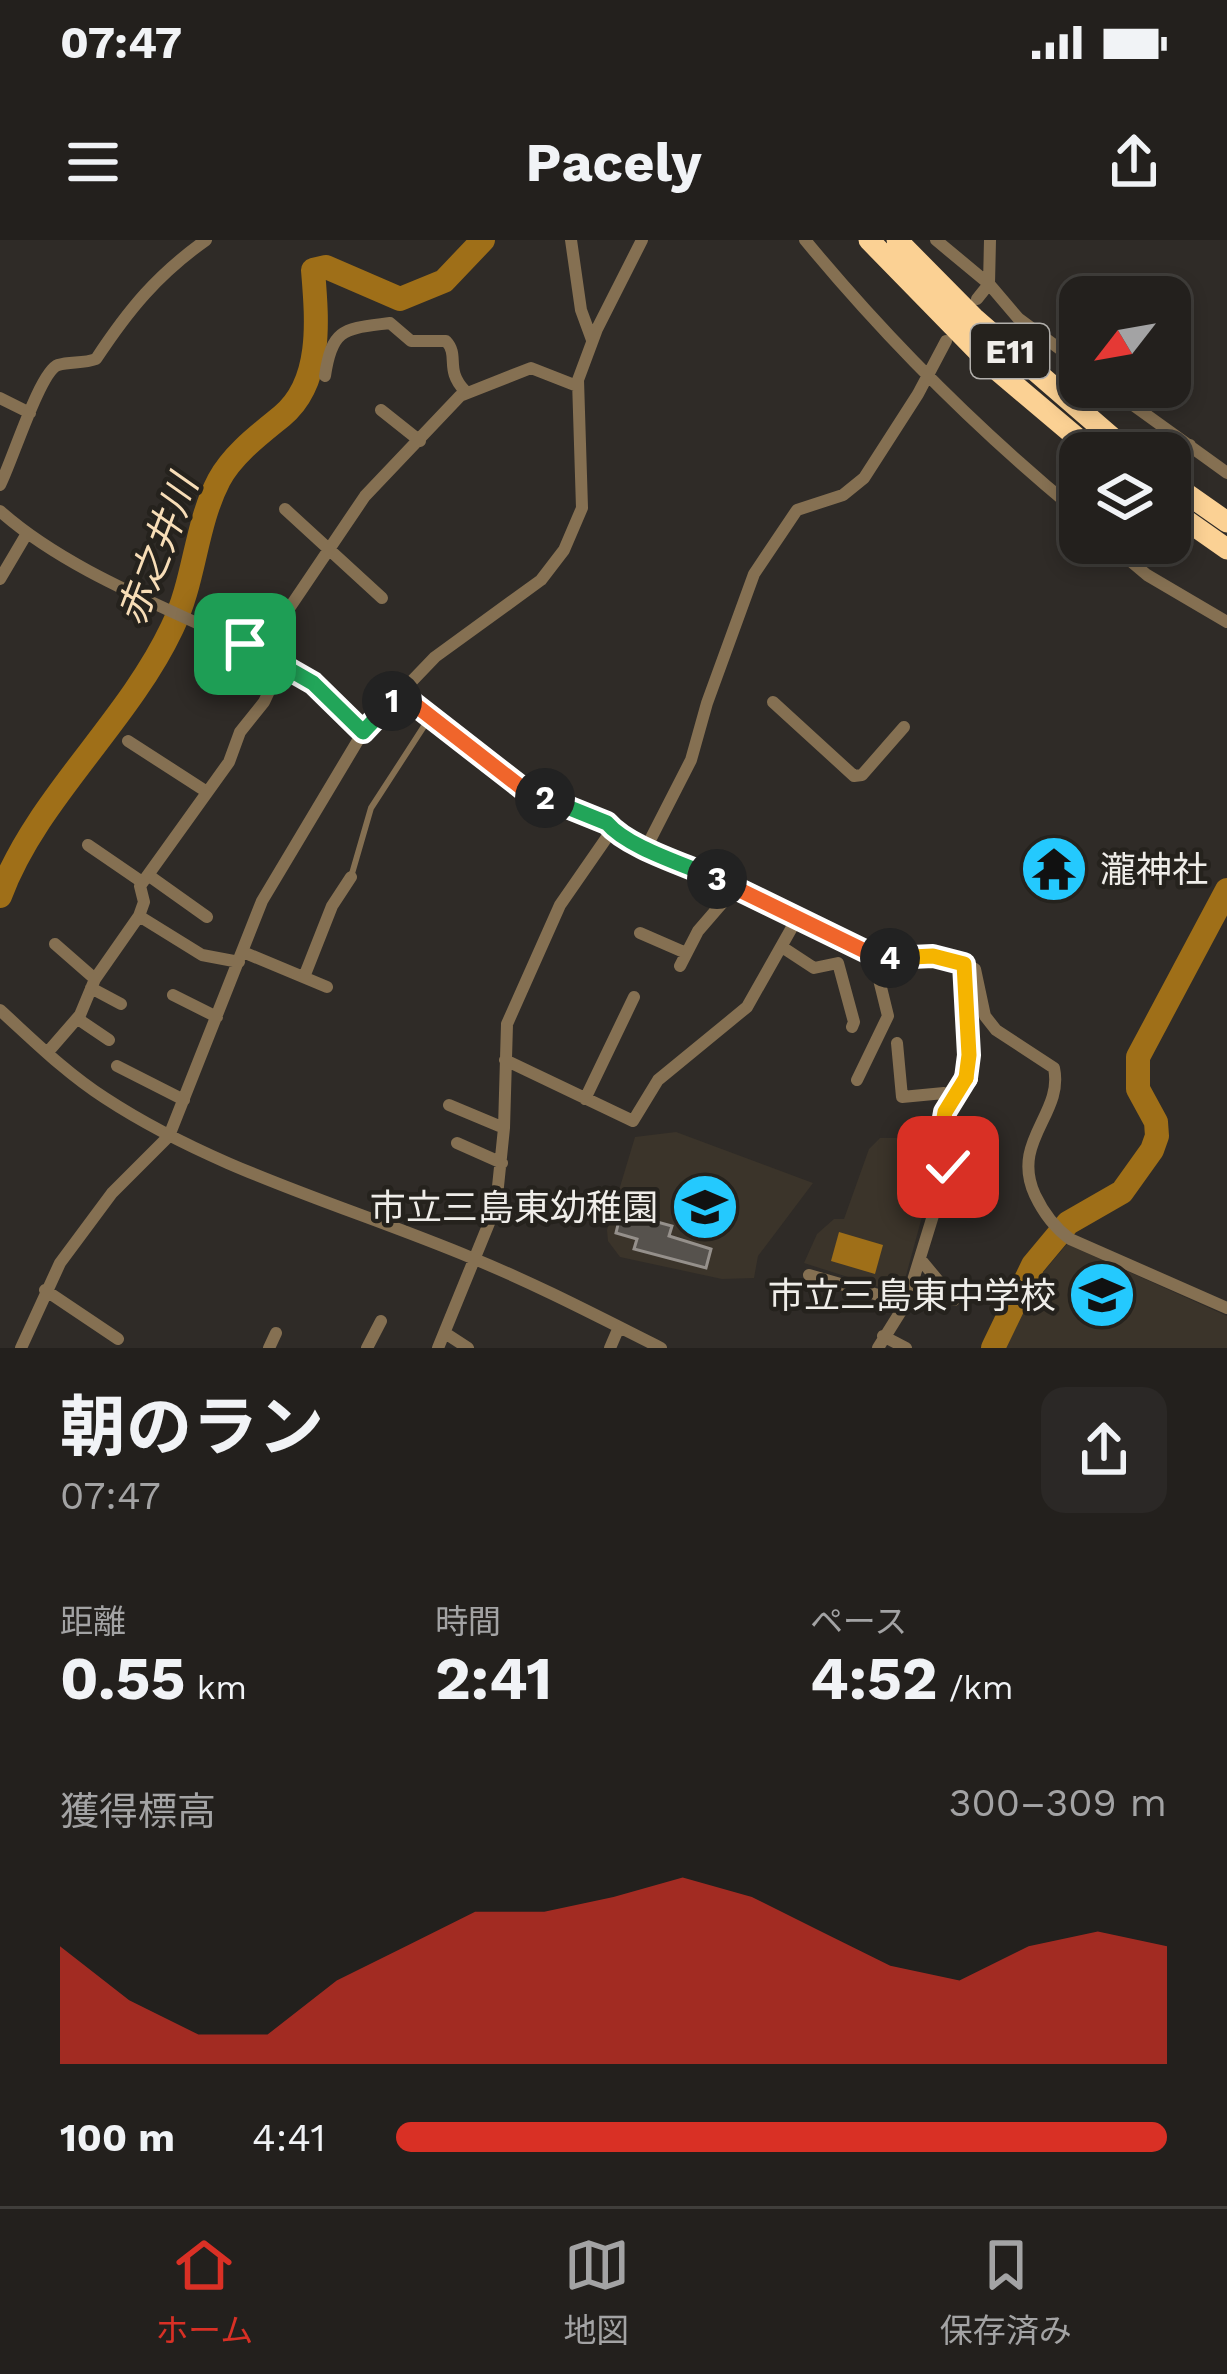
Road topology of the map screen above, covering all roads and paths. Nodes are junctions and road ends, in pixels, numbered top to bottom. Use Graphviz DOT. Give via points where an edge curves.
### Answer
graph roads {
  1 [pos="206,240"];
  2 [pos="571,240"];
  3 [pos="642,240"];
  4 [pos="805,240"];
  5 [pos="869,240"];
  6 [pos="897,240"];
  7 [pos="936,240"];
  8 [pos="990,240"];
  9 [pos="988,284"];
  10 [pos="977,299"];
  11 [pos="592,341"];
  12 [pos="946,341"];
  13 [pos="1059,348"];
  14 [pos="928,374"];
  15 [pos="325,376"];
  16 [pos="577,386"];
  17 [pos="465,392"];
  18 [pos="0,398"];
  19 [pos="1138,408"];
  20 [pos="381,410"];
  21 [pos="31,413"];
  22 [pos="1070,432"];
  23 [pos="1106,432"];
  24 [pos="1172,432"];
  25 [pos="420,441"];
  26 [pos="1191,446"];
  27 [pos="1227,473"];
  28 [pos="0,485"];
  29 [pos="1059,497"];
  30 [pos="1191,497"];
  31 [pos="285,509"];
  32 [pos="0,511"];
  33 [pos="1227,522"];
  34 [pos="1191,524"];
  35 [pos="26,535"];
  36 [pos="1227,549"];
  37 [pos="329,551"];
  38 [pos="1134,564"];
  39 [pos="0,579"];
  40 [pos="382,598"];
  41 [pos="1227,622"];
  42 [pos="259,653"];
  43 [pos="281,666"];
  44 [pos="400,693"];
  45 [pos="773,702"];
  46 [pos="430,717"];
  47 [pos="904,727"];
  48 [pos="363,732"];
  49 [pos="128,740"];
  50 [pos="207,793"];
  51 [pos="612,830"];
  52 [pos="88,844"];
  53 [pos="646,848"];
  54 [pos="351,877"];
  55 [pos="145,879"];
  56 [pos="736,886"];
  57 [pos="799,915"];
  58 [pos="139,916"];
  59 [pos="207,917"];
  60 [pos="640,933"];
  61 [pos="55,944"];
  62 [pos="782,947"];
  63 [pos="873,955"];
  64 [pos="241,957"];
  65 [pos="964,964"];
  66 [pos="304,977"];
  67 [pos="93,984"];
  68 [pos="327,987"];
  69 [pos="173,995"];
  70 [pos="634,998"];
  71 [pos="121,1004"];
  72 [pos="0,1010"];
  73 [pos="218,1017"];
  74 [pos="78,1019"];
  75 [pos="851,1027"];
  76 [pos="110,1040"];
  77 [pos="897,1042"];
  78 [pos="47,1054"];
  79 [pos="506,1060"];
  80 [pos="117,1066"];
  81 [pos="857,1080"];
  82 [pos="585,1099"];
  83 [pos="955,1099"];
  84 [pos="184,1100"];
  85 [pos="449,1105"];
  86 [pos="504,1128"];
  87 [pos="170,1136"];
  88 [pos="457,1143"];
  89 [pos="502,1162"];
  90 [pos="473,1258"];
  91 [pos="921,1260"];
  92 [pos="809,1275"];
  93 [pos="45,1291"];
  94 [pos="954,1300"];
  95 [pos="906,1304"];
  96 [pos="1227,1308"];
  97 [pos="381,1321"];
  98 [pos="620,1327"];
  99 [pos="276,1333"];
  100 [pos="445,1333"];
  101 [pos="118,1340"];
  102 [pos="881,1342"];
  103 [pos="21,1348"];
  104 [pos="269,1348"];
  105 [pos="367,1348"];
  106 [pos="438,1348"];
  107 [pos="469,1348"];
  108 [pos="610,1348"];
  109 [pos="662,1348"];
  110 [pos="906,1348"];
  1 -- 21 [label="street" via="137,299 96,359 52,367"];
  2 -- 11 [label="street"];
  3 -- 11 [label="street"];
  4 -- 14 [label="street"];
  5 -- 22 [label="highway, E11" via="992,366"];
  6 -- 23 [label="highway, E11"];
  7 -- 9 [label="street"];
  8 -- 9 [label="street"];
  9 -- 10 [label="street"];
  9 -- 13 [label="street"];
  11 -- 16 [label="street"];
  12 -- 14 [label="street"];
  14 -- 29 [label="street"];
  14 -- 53 [label="street" via="864,478 843,495 797,510 754,574 691,760"];
  15 -- 17 [label="street" via="333,340 347,328 390,323 411,341 446,341 454,380"];
  16 -- 17 [label="street" via="531,368"];
  16 -- 44 [label="street" via="582,508 564,550 541,580 435,657"];
  17 -- 25 [label="street"];
  18 -- 21 [label="street"];
  19 -- 24 [label="street"];
  20 -- 25 [label="street"];
  21 -- 28 [label="street"];
  25 -- 37 [label="street" via="364,496"];
  26 -- 27 [label="street"];
  30 -- 33 [label="highway"];
  31 -- 37 [label="street"];
  32 -- 35 [label="street"];
  34 -- 36 [label="highway"];
  35 -- 39 [label="street"];
  35 -- 42 [label="street"];
  37 -- 40 [label="street"];
  37 -- 42 [label="street"];
  38 -- 41 [label="street"];
  42 -- 43 [label="street"];
  43 -- 48 [label="street" via="313,683"];
  43 -- 50 [label="street"];
  44 -- 46 [label="street"];
  44 -- 48 [label="street"];
  45 -- 47 [label="street" via="854,776"];
  46 -- 51 [label="street" via="522,788"];
  46 -- 54 [label="lane" via="371,808"];
  48 -- 64 [label="street" via="262,901"];
  49 -- 50 [label="street"];
  50 -- 55 [label="street"];
  51 -- 53 [label="street"];
  51 -- 79 [label="street" via="537,951 507,1024"];
  52 -- 55 [label="street"];
  53 -- 56 [label="street"];
  54 -- 66 [label="street"];
  55 -- 58 [label="street"];
  55 -- 59 [label="street"];
  56 -- 57 [label="street"];
  56 -- 60 [label="street" via="683,960"];
  57 -- 62 [label="street"];
  57 -- 63 [label="street"];
  58 -- 64 [label="street" via="202,955"];
  58 -- 67 [label="street"];
  61 -- 67 [label="street"];
  62 -- 75 [label="street" via="814,968 838,964"];
  62 -- 82 [label="street" via="737,1018 658,1080 633,1121"];
  63 -- 65 [label="street"];
  63 -- 81 [label="street" via="887,1016"];
  64 -- 66 [label="street"];
  64 -- 73 [label="street"];
  65 -- 83 [label="street" via="968,1072"];
  65 -- 96 [label="street" via="979,974 978,995 996,1030 1054,1068 1057,1082 1026,1169 1060,1231"];
  66 -- 68 [label="street"];
  67 -- 71 [label="street"];
  67 -- 74 [label="street"];
  69 -- 73 [label="street"];
  70 -- 82 [label="street"];
  72 -- 78 [label="street"];
  73 -- 84 [label="street"];
  74 -- 76 [label="street"];
  74 -- 78 [label="street"];
  77 -- 83 [label="street" via="902,1097"];
  78 -- 87 [label="street"];
  79 -- 82 [label="street"];
  79 -- 86 [label="street"];
  80 -- 84 [label="street"];
  83 -- 91 [label="street" via="942,1129 948,1167"];
  84 -- 87 [label="street"];
  85 -- 86 [label="street"];
  86 -- 89 [label="street"];
  87 -- 90 [label="street"];
  87 -- 93 [label="street" via="112,1193"];
  88 -- 89 [label="street"];
  89 -- 90 [label="street" via="496,1206"];
  90 -- 98 [label="street"];
  90 -- 100 [label="street"];
  91 -- 94 [label="street"];
  91 -- 95 [label="street"];
  92 -- 95 [label="street"];
  93 -- 101 [label="street"];
  93 -- 103 [label="street"];
  95 -- 102 [label="street"];
  97 -- 105 [label="street"];
  98 -- 108 [label="street"];
  98 -- 109 [label="street"];
  99 -- 104 [label="street"];
  100 -- 106 [label="street"];
  100 -- 107 [label="street"];
  102 -- 110 [label="street"];
}
